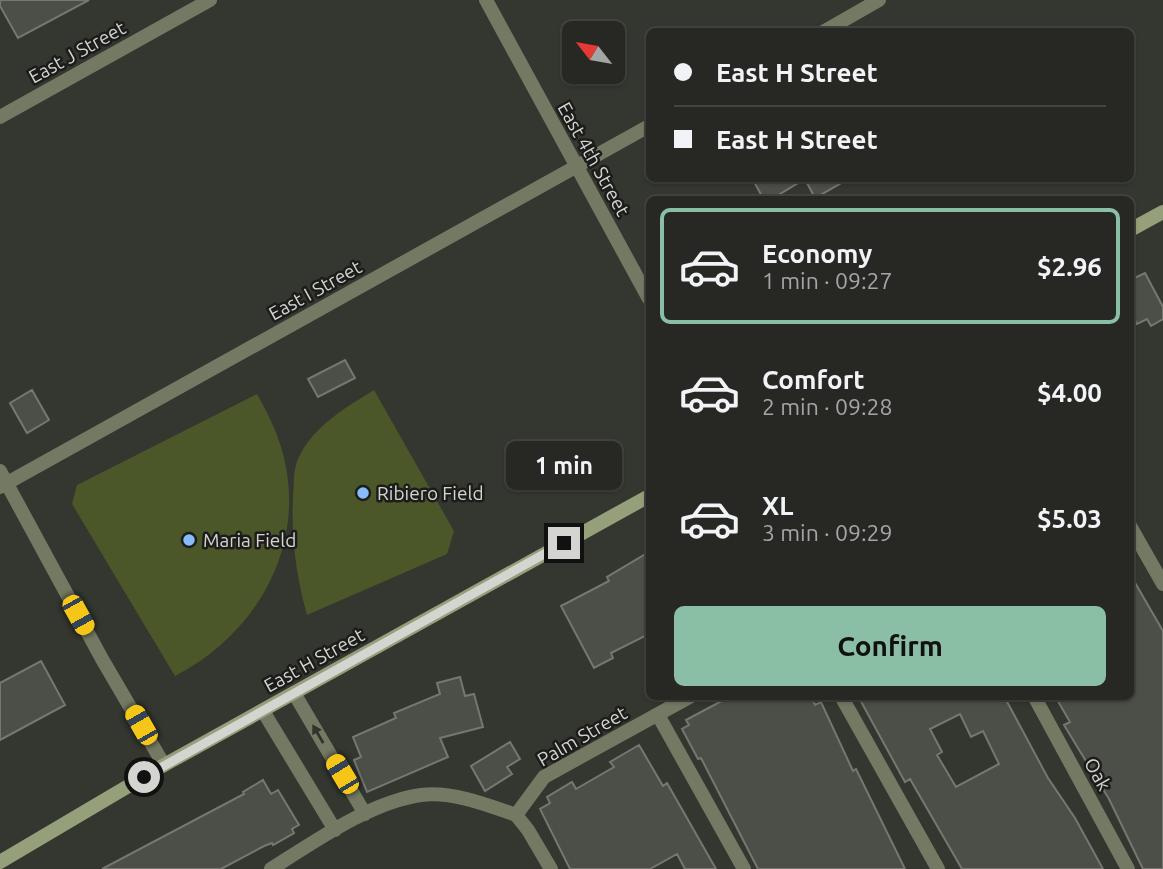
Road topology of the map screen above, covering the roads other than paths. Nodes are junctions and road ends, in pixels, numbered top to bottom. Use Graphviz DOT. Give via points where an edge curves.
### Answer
graph roads {
  1 [pos="210,0"];
  2 [pos="486,0"];
  3 [pos="879,0"];
  4 [pos="830,28"];
  5 [pos="0,117"];
  6 [pos="646,128"];
  7 [pos="576,166"];
  8 [pos="1163,212"];
  9 [pos="1134,228"];
  10 [pos="646,294"];
  11 [pos="2,480"];
  12 [pos="646,498"];
  13 [pos="1134,533"];
  14 [pos="1163,584"];
  15 [pos="295,694"];
  16 [pos="684,700"];
  17 [pos="843,700"];
  18 [pos="1036,700"];
  19 [pos="263,711"];
  20 [pos="658,715"];
  21 [pos="164,765"];
  22 [pos="365,814"];
  23 [pos="516,815"];
  24 [pos="335,830"];
  25 [pos="0,862"];
  26 [pos="271,869"];
  27 [pos="551,869"];
  28 [pos="744,869"];
  29 [pos="938,869"];
  30 [pos="1128,869"];
  1 -- 5 [label="street, East J Street"];
  2 -- 7 [label="street, East 4th Street"];
  3 -- 4 [label="street"];
  6 -- 7 [label="street, East I Street"];
  7 -- 10 [label="street, East 4th Street"];
  7 -- 11 [label="street, East I Street"];
  8 -- 9 [label="street"];
  11 -- 21 [label="street"];
  12 -- 15 [label="street, East H Street"];
  13 -- 14 [label="street"];
  15 -- 19 [label="street, East H Street"];
  22 -- 15 [label="street, one-way"];
  16 -- 20 [label="street, Palm Street"];
  17 -- 29 [label="street"];
  18 -- 30 [label="street, Oak"];
  19 -- 21 [label="street, East H Street"];
  19 -- 24 [label="street"];
  20 -- 23 [label="street, Palm Street" via="544,777"];
  20 -- 28 [label="street"];
  21 -- 25 [label="street, East H Street"];
  22 -- 23 [label="street" via="423,794 462,799"];
  22 -- 24 [label="street"];
  23 -- 27 [label="street"];
  24 -- 26 [label="street"];
}
